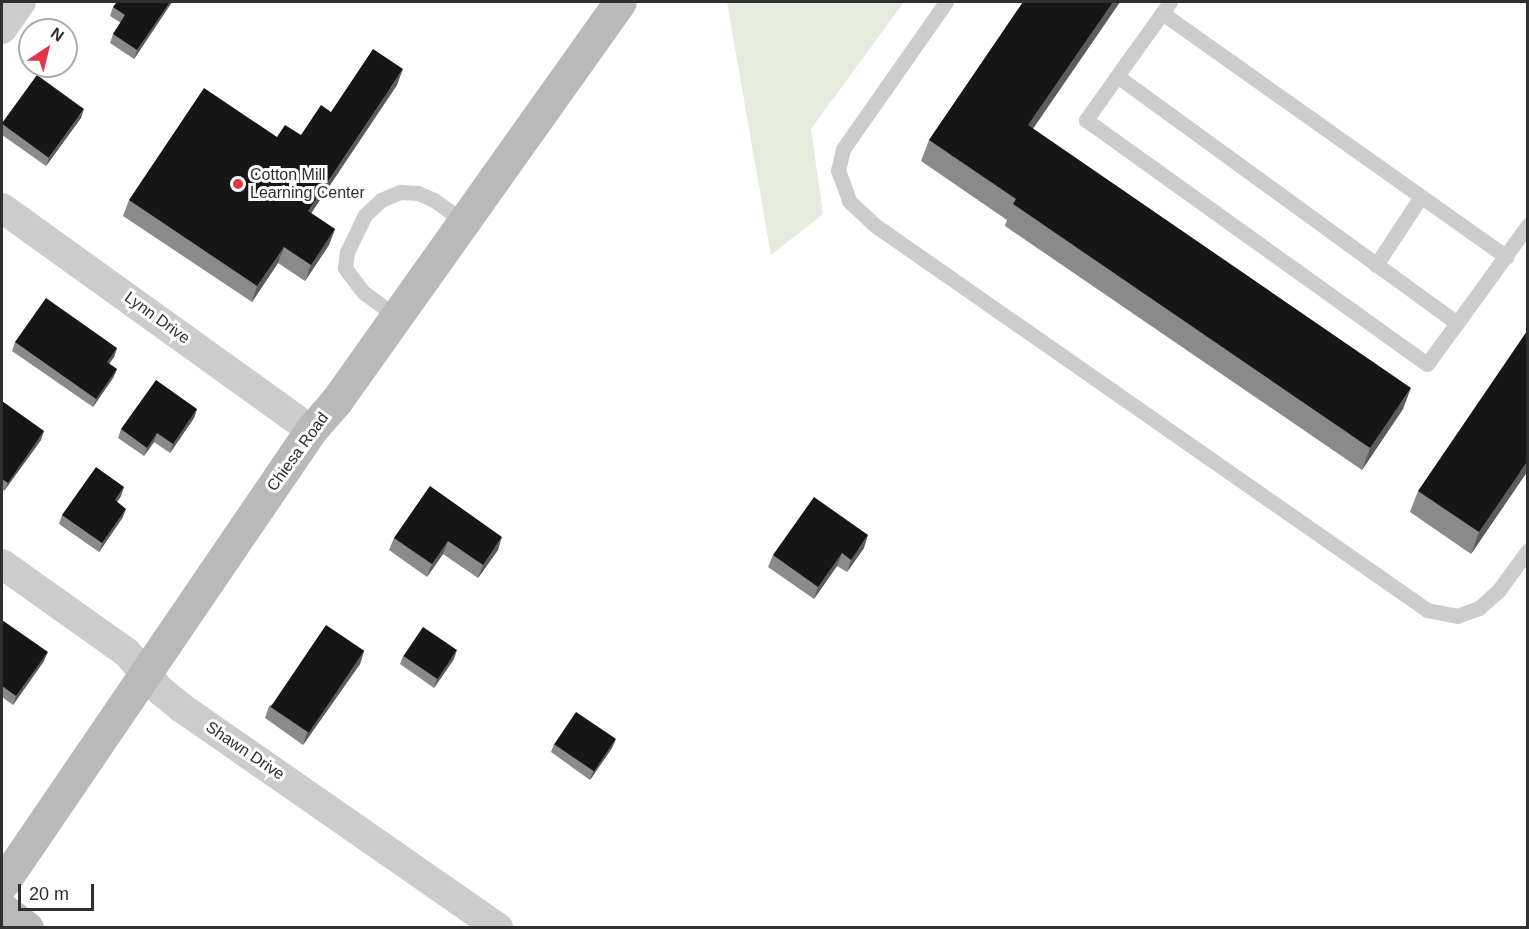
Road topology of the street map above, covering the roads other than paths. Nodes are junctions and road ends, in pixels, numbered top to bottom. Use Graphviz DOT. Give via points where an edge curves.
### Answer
graph roads {
  1 [pos="21,2"];
  2 [pos="946,2"];
  3 [pos="1166,7"];
  4 [pos="612,9"];
  5 [pos="2,29"];
  6 [pos="1117,76"];
  7 [pos="1420,198"];
  8 [pos="2,208"];
  9 [pos="463,221"];
  10 [pos="1527,225"];
  11 [pos="1506,257"];
  12 [pos="1376,265"];
  13 [pos="396,316"];
  14 [pos="1457,323"];
  15 [pos="311,430"];
  16 [pos="1527,550"];
  17 [pos="2,564"];
  18 [pos="145,672"];
  19 [pos="2,884"];
  20 [pos="2,909"];
  21 [pos="27,927"];
  22 [pos="498,927"];
  1 -- 5 [label="street"];
  2 -- 16 [label="lane" via="843,149 838,170 849,201 886,232 1428,610 1457,616 1479,608 1499,590"];
  3 -- 6 [label="lane"];
  3 -- 7 [label="lane"];
  4 -- 9 [label="main road, Chiesa Road"];
  6 -- 12 [label="lane"];
  6 -- 14 [label="lane" via="1086,120 1427,364"];
  7 -- 11 [label="lane"];
  7 -- 12 [label="lane"];
  8 -- 15 [label="street, Lynn Drive"];
  9 -- 13 [label="main road, Chiesa Road"];
  9 -- 13 [label="lane" via="418,193 400,192 381,200 365,215 347,252 345,268 363,291"];
  10 -- 11 [label="lane"];
  11 -- 14 [label="lane"];
  12 -- 14 [label="lane"];
  13 -- 15 [label="main road, Chiesa Road"];
  15 -- 18 [label="main road, Chiesa Road"];
  17 -- 18 [label="street, Shawn Drive" via="126,652"];
  18 -- 19 [label="main road, Chiesa Road"];
  18 -- 22 [label="street, Shawn Drive" via="182,708"];
  20 -- 21 [label="main road"];
}
